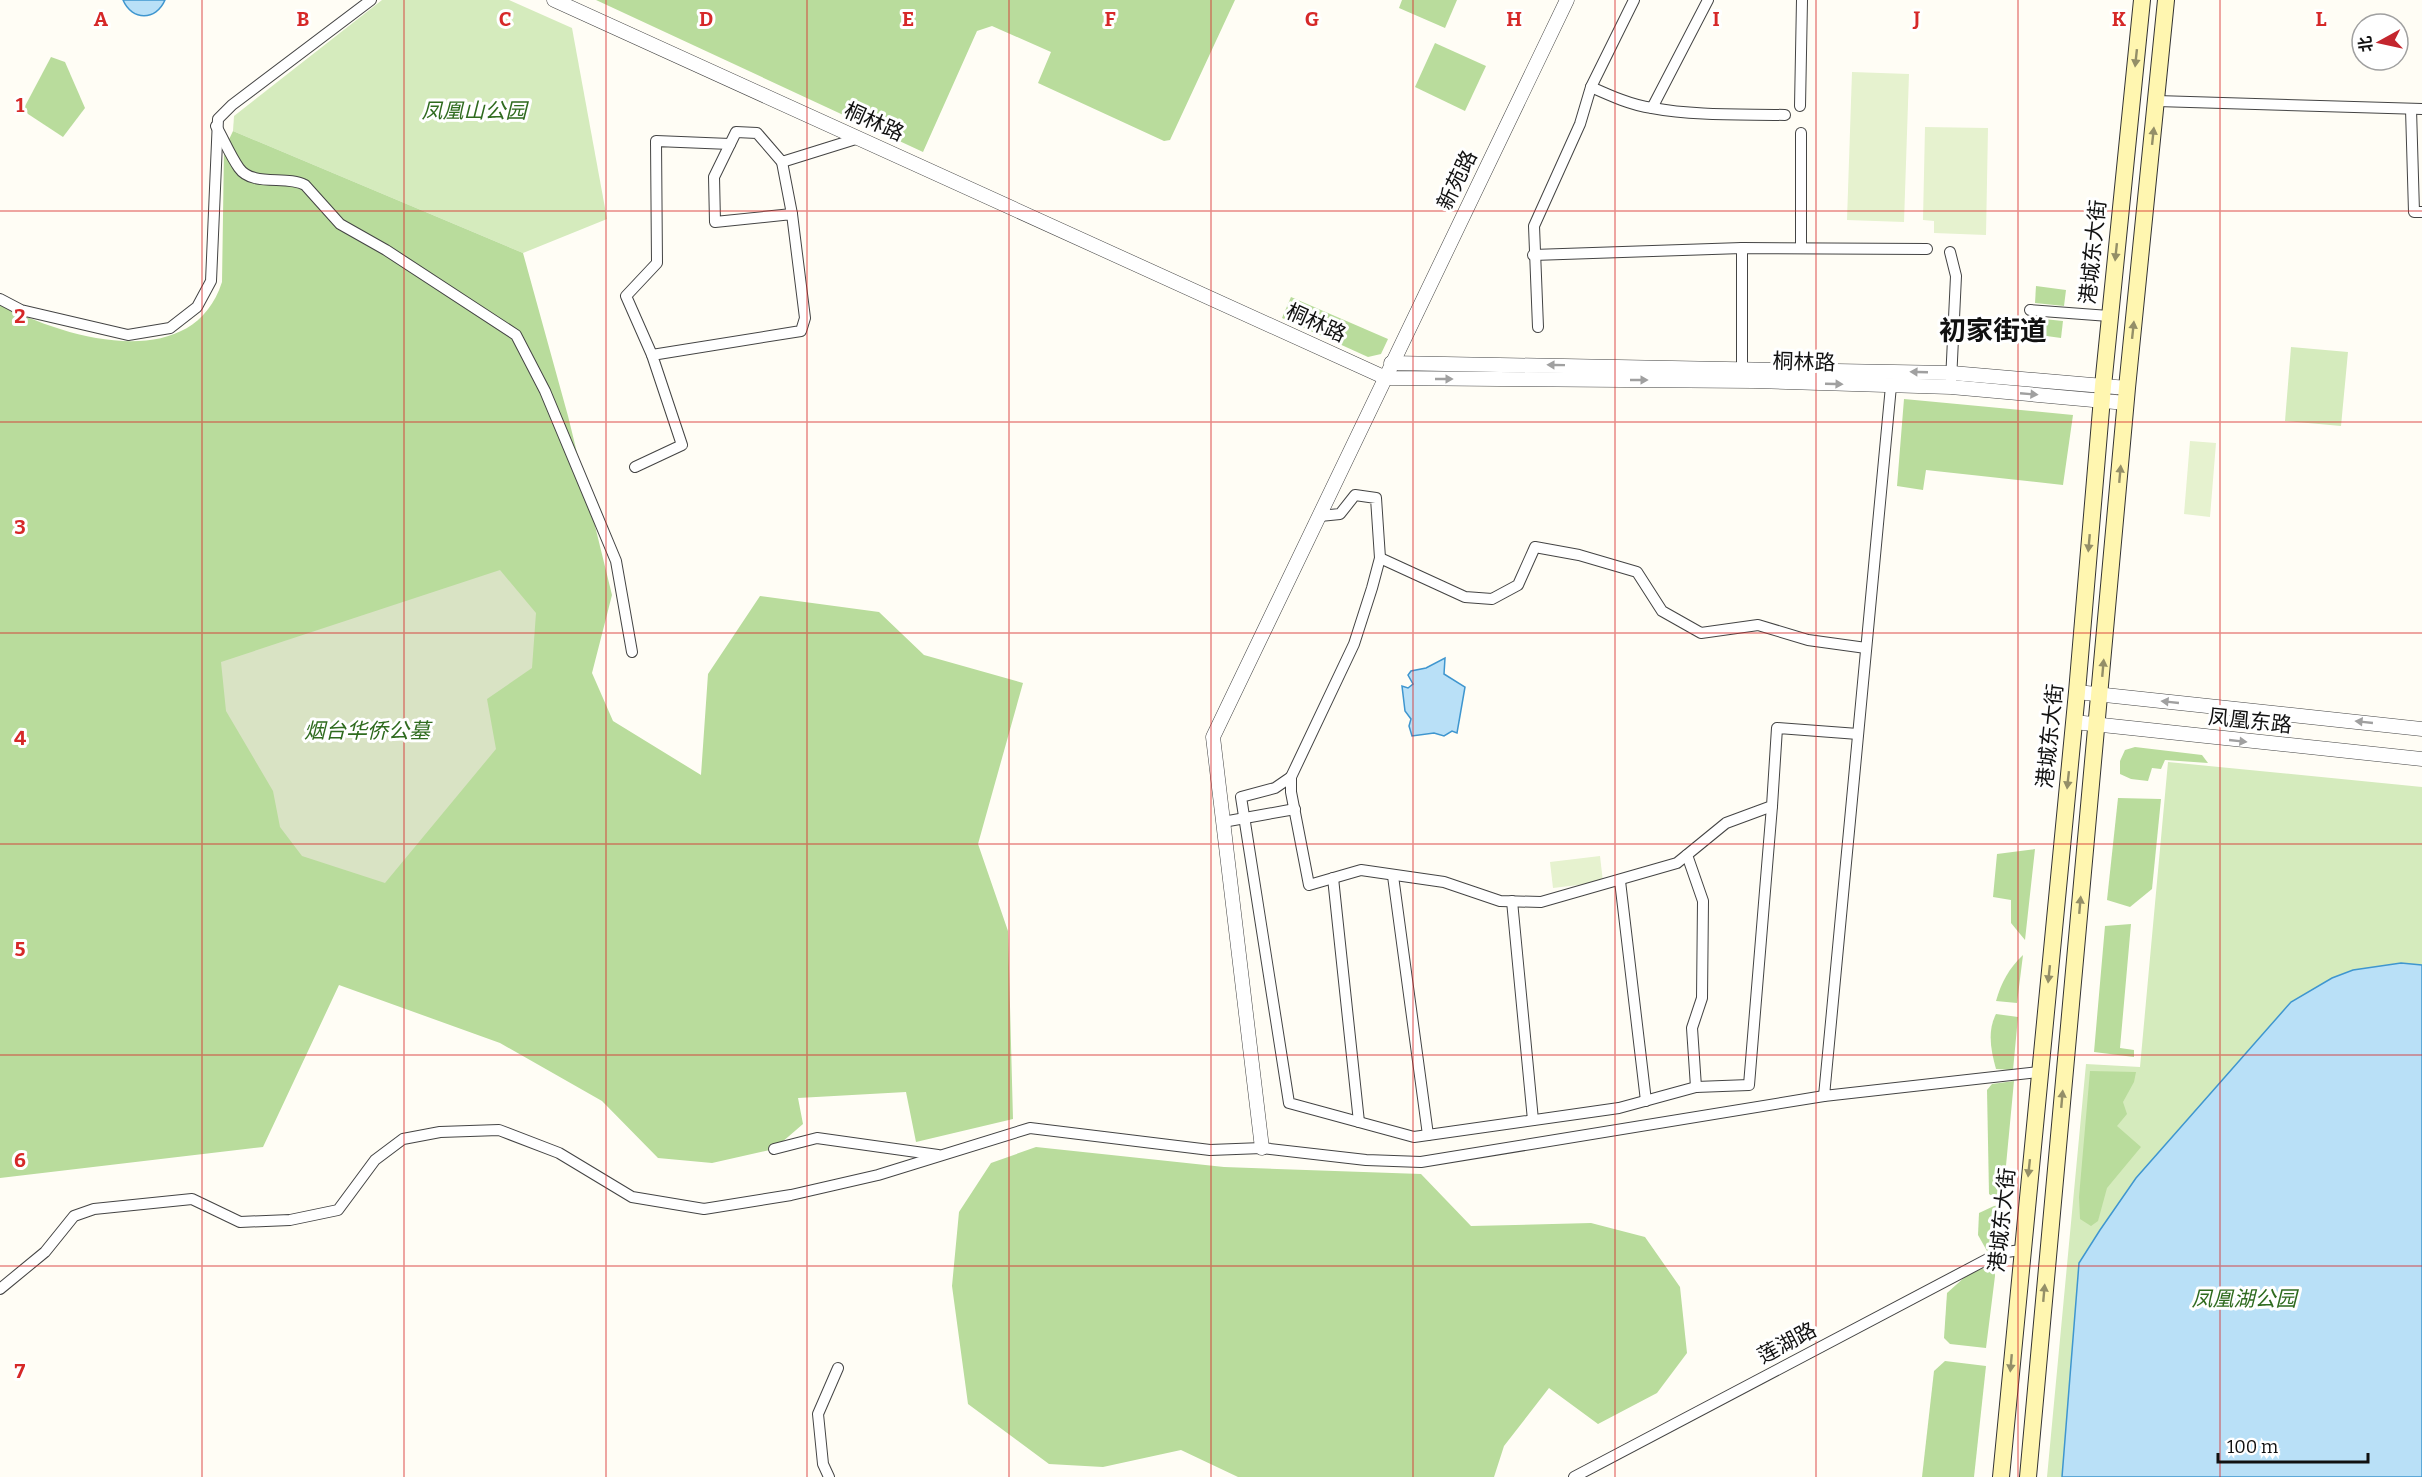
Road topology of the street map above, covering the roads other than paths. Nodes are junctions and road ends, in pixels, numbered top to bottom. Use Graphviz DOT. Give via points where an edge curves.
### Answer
graph roads {
  1 [pos="371,0"];
  2 [pos="555,0"];
  3 [pos="1567,0"];
  4 [pos="1634,0"];
  5 [pos="1708,0"];
  6 [pos="1802,0"];
  7 [pos="2142,0"];
  8 [pos="2166,0"];
  9 [pos="1591,87"];
  10 [pos="2157,101"];
  11 [pos="1800,106"];
  12 [pos="1652,108"];
  13 [pos="2416,109"];
  14 [pos="1785,115"];
  15 [pos="216,126"];
  16 [pos="1801,133"];
  17 [pos="859,138"];
  18 [pos="730,144"];
  19 [pos="782,162"];
  20 [pos="2422,212"];
  21 [pos="792,214"];
  22 [pos="1742,248"];
  23 [pos="1801,248"];
  24 [pos="1927,249"];
  25 [pos="1950,252"];
  26 [pos="1533,255"];
  27 [pos="0,298"];
  28 [pos="2030,310"];
  29 [pos="2109,315"];
  30 [pos="1538,327"];
  31 [pos="652,355"];
  32 [pos="1391,363"];
  33 [pos="1742,368"];
  34 [pos="1386,378"];
  35 [pos="1952,380"];
  36 [pos="1891,386"];
  37 [pos="2102,394"];
  38 [pos="2126,396"];
  39 [pos="634,466"];
  40 [pos="1320,516"];
  41 [pos="1380,558"];
  42 [pos="1866,648"];
  43 [pos="632,652"];
  44 [pos="2077,692"];
  45 [pos="2101,695"];
  46 [pos="2074,722"];
  47 [pos="2097,726"];
  48 [pos="2422,729"];
  49 [pos="1858,734"];
  50 [pos="2422,759"];
  51 [pos="1291,777"];
  52 [pos="1772,806"];
  53 [pos="1294,809"];
  54 [pos="1244,818"];
  55 [pos="1223,822"];
  56 [pos="1687,855"];
  57 [pos="1393,876"];
  58 [pos="1334,878"];
  59 [pos="1620,881"];
  60 [pos="1512,902"];
  61 [pos="2039,1072"];
  62 [pos="1696,1087"];
  63 [pos="1824,1096"];
  64 [pos="1646,1101"];
  65 [pos="1533,1120"];
  66 [pos="1359,1122"];
  67 [pos="1428,1135"];
  68 [pos="1262,1148"];
  69 [pos="774,1149"];
  70 [pos="942,1155"];
  71 [pos="2021,1250"];
  72 [pos="0,1289"];
  73 [pos="838,1368"];
  74 [pos="829,1477"];
  75 [pos="1574,1477"];
  76 [pos="2001,1477"];
  77 [pos="2028,1477"];
  1 -- 15 [label="street" via="222,113"];
  2 -- 17 [label="street, 桐林路"];
  3 -- 32 [label="street, 新苑路"];
  4 -- 9 [label="street"];
  5 -- 12 [label="street"];
  6 -- 11 [label="street"];
  7 -- 29 [label="main road, 港城东大街, one-way"];
  8 -- 10 [label="main road"];
  9 -- 12 [label="street"];
  9 -- 26 [label="street" via="1580,124 1534,226"];
  10 -- 13 [label="street"];
  38 -- 10 [label="main road, one-way"];
  12 -- 14 [label="street"];
  13 -- 20 [label="street" via="2414,212"];
  15 -- 27 [label="street" via="212,281 197,307 170,328 128,335 21,310"];
  15 -- 43 [label="street" via="245,175 306,185 340,224 516,335 545,391 616,561"];
  16 -- 23 [label="street"];
  17 -- 19 [label="street"];
  17 -- 34 [label="street, 桐林路"];
  18 -- 19 [label="street" via="736,132 757,133"];
  18 -- 21 [label="street" via="714,177 715,222"];
  18 -- 31 [label="street" via="656,141 657,263 626,296"];
  19 -- 21 [label="street"];
  21 -- 31 [label="street" via="805,318 801,331"];
  22 -- 23 [label="street"];
  22 -- 26 [label="street"];
  22 -- 33 [label="street"];
  23 -- 24 [label="street"];
  25 -- 35 [label="street" via="1956,276"];
  26 -- 30 [label="street"];
  28 -- 29 [label="street"];
  29 -- 37 [label="main road, 港城东大街"];
  31 -- 39 [label="street" via="682,445"];
  33 -- 32 [label="street, 桐林路, one-way"];
  32 -- 34 [label="street, 新苑路"];
  35 -- 33 [label="street, 桐林路, one-way"];
  34 -- 36 [label="street, 桐林路, one-way"];
  34 -- 40 [label="street, 新苑路"];
  35 -- 36 [label="street, 桐林路"];
  35 -- 37 [label="street, 桐林路"];
  36 -- 42 [label="street"];
  37 -- 38 [label="street, 桐林路"];
  37 -- 44 [label="main road, 港城东大街, one-way"];
  45 -- 38 [label="main road, one-way"];
  40 -- 41 [label="street" via="1340,514 1355,495 1376,498"];
  40 -- 55 [label="street, 新苑路" via="1213,737"];
  41 -- 42 [label="street" via="1465,597 1492,599 1518,585 1535,547 1579,555 1636,572 1662,611 1701,633 1758,625 1808,640"];
  41 -- 51 [label="street" via="1354,644"];
  42 -- 49 [label="street"];
  44 -- 45 [label="street, 凤凰东路"];
  44 -- 46 [label="main road, 港城东大街"];
  45 -- 47 [label="main road"];
  48 -- 45 [label="street, 凤凰东路, one-way"];
  46 -- 47 [label="street, 凤凰东路"];
  46 -- 61 [label="main road, 港城东大街, one-way"];
  47 -- 50 [label="street, 凤凰东路, one-way"];
  77 -- 47 [label="main road, one-way"];
  49 -- 52 [label="street" via="1777,728"];
  49 -- 63 [label="street"];
  51 -- 53 [label="street"];
  51 -- 54 [label="street" via="1275,788 1241,797"];
  52 -- 56 [label="street" via="1726,823"];
  52 -- 62 [label="street" via="1749,1085"];
  53 -- 54 [label="street"];
  53 -- 58 [label="street" via="1309,885"];
  54 -- 55 [label="street"];
  54 -- 66 [label="street" via="1289,1103"];
  55 -- 68 [label="street, 新苑路"];
  56 -- 59 [label="street" via="1677,863"];
  56 -- 62 [label="street" via="1703,901 1702,998 1692,1028"];
  57 -- 58 [label="street" via="1360,870"];
  57 -- 60 [label="street" via="1444,882"];
  57 -- 67 [label="street"];
  58 -- 66 [label="street"];
  59 -- 60 [label="street" via="1540,903"];
  59 -- 64 [label="street"];
  60 -- 65 [label="street"];
  61 -- 63 [label="street"];
  61 -- 71 [label="main road, 港城东大街, one-way"];
  62 -- 64 [label="street"];
  63 -- 68 [label="street" via="1421,1161 1366,1160"];
  64 -- 65 [label="street"];
  65 -- 67 [label="street"];
  66 -- 67 [label="street" via="1414,1137"];
  68 -- 70 [label="street" via="1210,1150 1030,1128"];
  69 -- 70 [label="street" via="817,1138"];
  70 -- 72 [label="street" via="791,1195 704,1209 632,1197 559,1153 499,1130 440,1132 403,1139 375,1160 338,1209 290,1220 240,1222 192,1199 94,1209 74,1216 45,1252"];
  71 -- 75 [label="street, 莲湖路" via="1999,1253"];
  71 -- 76 [label="main road, 港城东大街, one-way"];
  73 -- 74 [label="street" via="818,1414 823,1464"];
}
